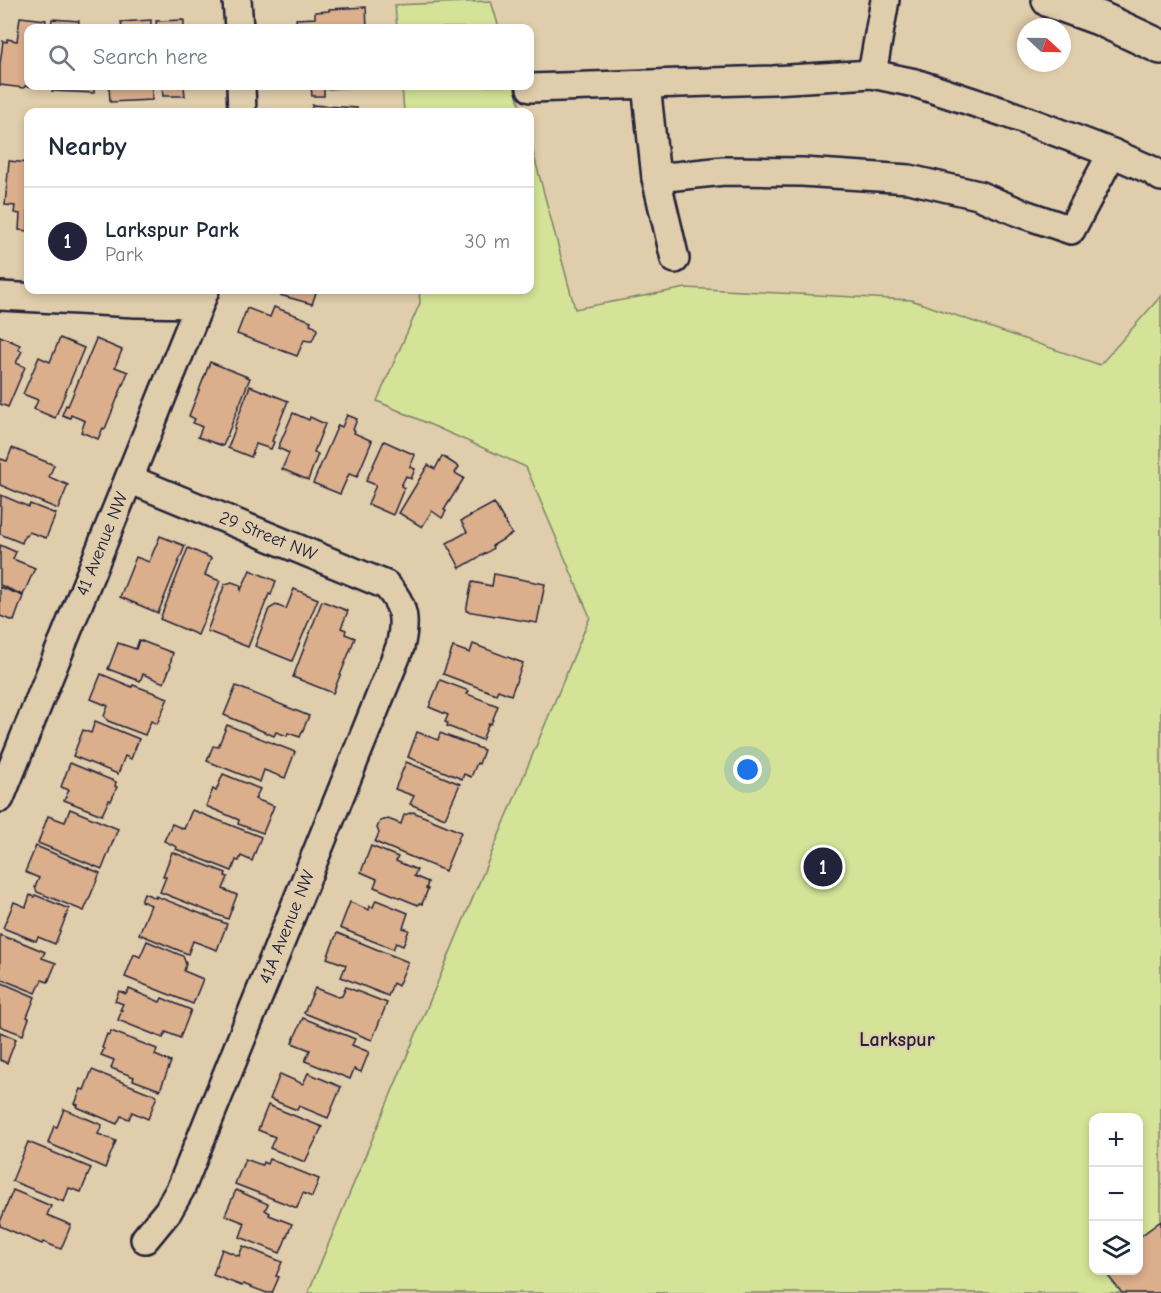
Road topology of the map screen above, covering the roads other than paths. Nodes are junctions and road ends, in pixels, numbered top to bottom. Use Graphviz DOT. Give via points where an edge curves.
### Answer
graph roads {
  1 [pos="237,0"];
  2 [pos="885,0"];
  3 [pos="1049,0"];
  4 [pos="239,24"];
  5 [pos="1161,47"];
  6 [pos="872,74"];
  7 [pos="646,84"];
  8 [pos="534,88"];
  9 [pos="241,90"];
  10 [pos="242,108"];
  11 [pos="1112,153"];
  12 [pos="1161,177"];
  13 [pos="656,178"];
  14 [pos="675,260"];
  15 [pos="0,296"];
  16 [pos="202,297"];
  17 [pos="129,479"];
  18 [pos="400,604"];
  19 [pos="0,798"];
  20 [pos="144,1239"];
  1 -- 4 [label="street"];
  2 -- 6 [label="street"];
  3 -- 5 [label="street"];
  6 -- 7 [label="street"];
  6 -- 11 [label="street" via="915,83"];
  7 -- 8 [label="street"];
  7 -- 13 [label="street"];
  9 -- 10 [label="street"];
  11 -- 12 [label="street"];
  11 -- 13 [label="street" via="1071,230 978,195 909,179 724,171"];
  13 -- 14 [label="street"];
  15 -- 16 [label="street" via="136,303"];
  16 -- 17 [label="street, 41 Avenue NW"];
  17 -- 18 [label="street, 29 Street NW" via="377,580 386,585"];
  17 -- 19 [label="street, 41 Avenue NW"];
  18 -- 20 [label="street, 41A Avenue NW" via="400,647 181,1188"];
}
